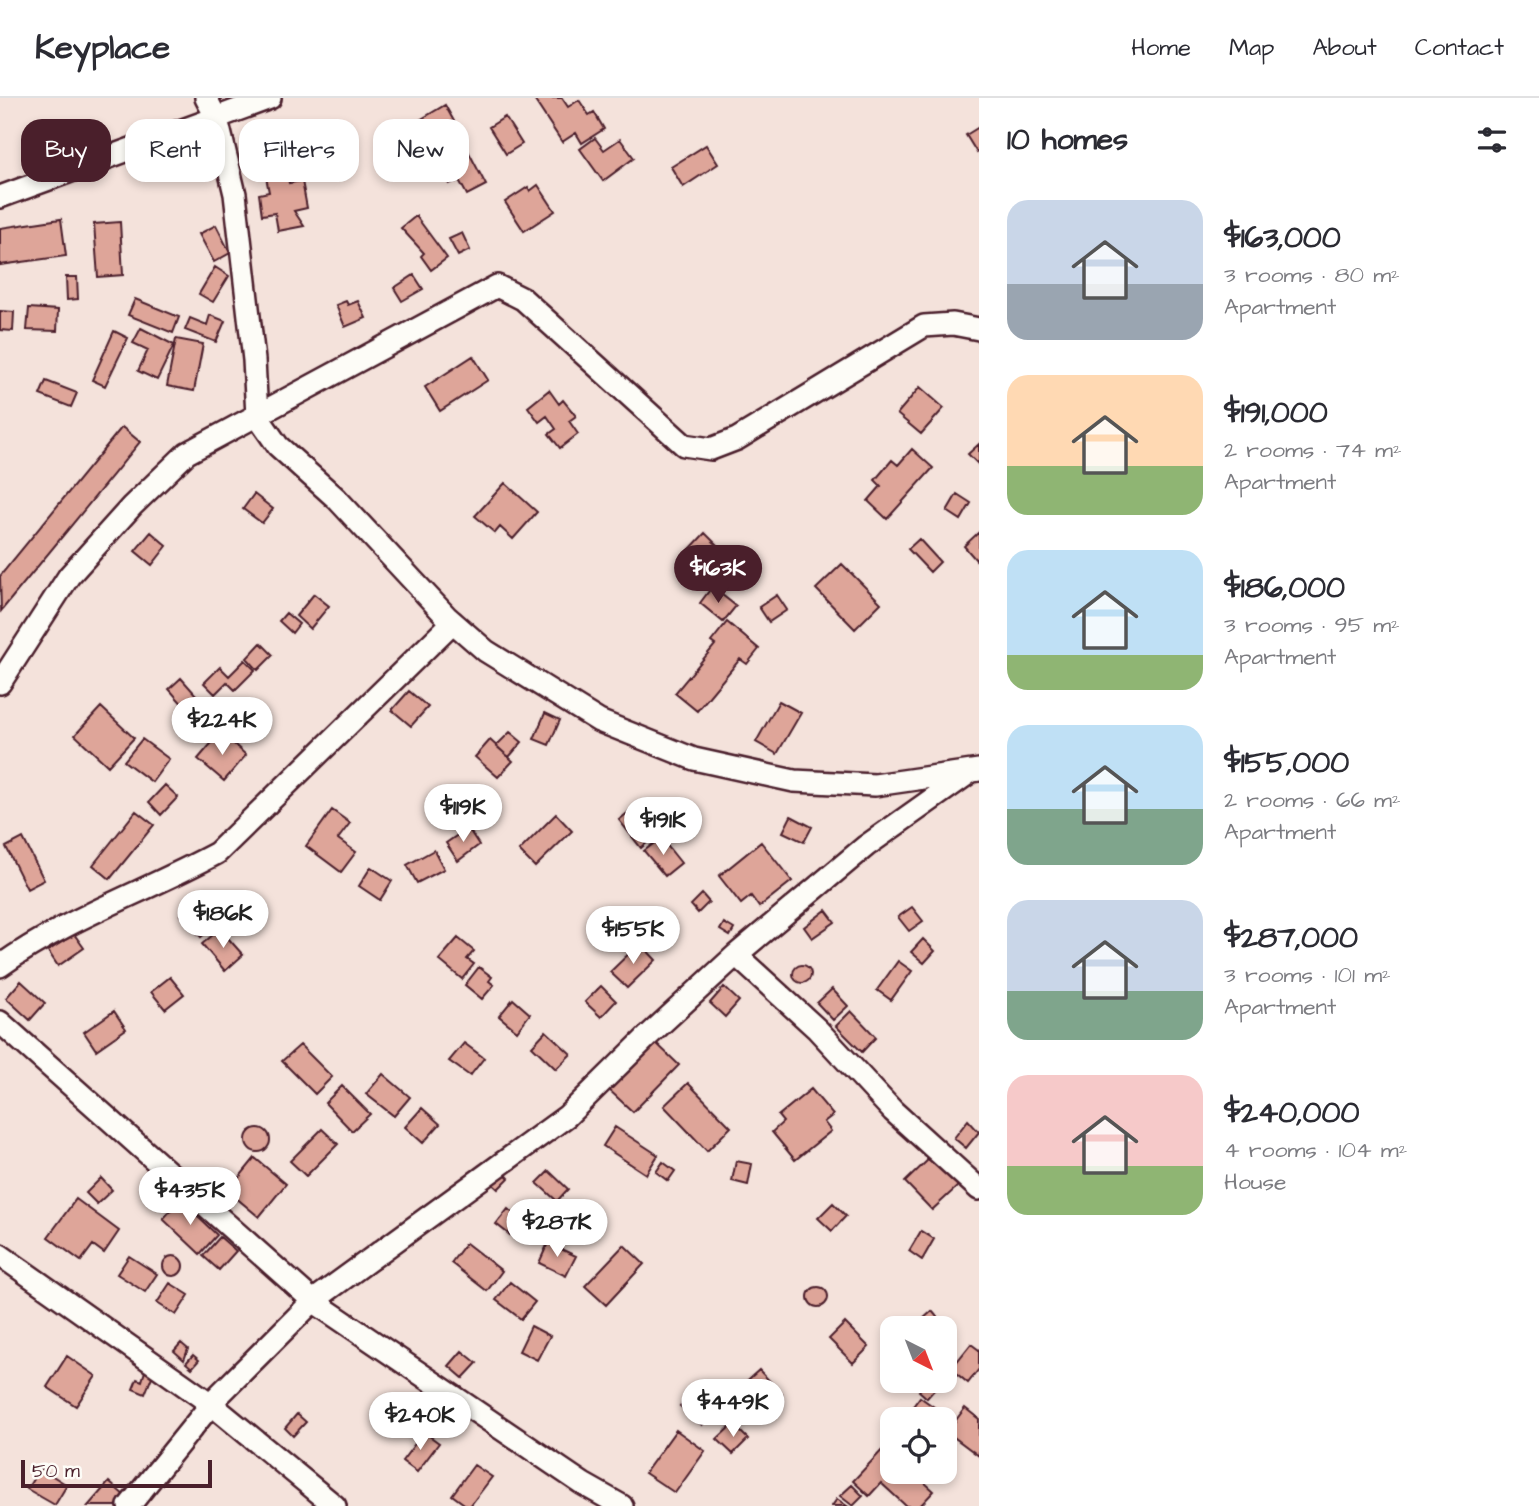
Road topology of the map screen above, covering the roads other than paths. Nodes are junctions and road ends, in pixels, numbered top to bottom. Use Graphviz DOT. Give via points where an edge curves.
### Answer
graph roads {
  1 [pos="206,98"];
  2 [pos="270,98"];
  3 [pos="217,119"];
  4 [pos="125,152"];
  5 [pos="225,152"];
  6 [pos="0,197"];
  7 [pos="979,329"];
  8 [pos="257,416"];
  9 [pos="453,622"];
  10 [pos="0,683"];
  11 [pos="976,770"];
  12 [pos="736,955"];
  13 [pos="0,966"];
  14 [pos="0,1022"];
  15 [pos="979,1189"];
  16 [pos="0,1255"];
  17 [pos="313,1301"];
  18 [pos="211,1404"];
  19 [pos="129,1506"];
  20 [pos="335,1506"];
  21 [pos="622,1506"];
  1 -- 3 [label="street"];
  2 -- 3 [label="street"];
  4 -- 6 [label="street"];
  5 -- 8 [label="street" via="235,194"];
  7 -- 8 [label="street" via="953,324 924,326 737,439 711,449 684,445 523,299 497,286"];
  8 -- 9 [label="street" via="278,446 337,499"];
  8 -- 10 [label="street" via="187,453 132,506 69,576"];
  9 -- 11 [label="street" via="486,651 599,721 695,760 794,781 875,785"];
  9 -- 13 [label="street" via="217,853 38,939"];
  11 -- 12 [label="street" via="866,846"];
  12 -- 15 [label="street"];
  12 -- 17 [label="street" via="567,1116"];
  14 -- 17 [label="street"];
  16 -- 18 [label="street"];
  17 -- 18 [label="street"];
  17 -- 21 [label="street" via="573,1478"];
  18 -- 19 [label="street"];
  18 -- 20 [label="street"];
}
